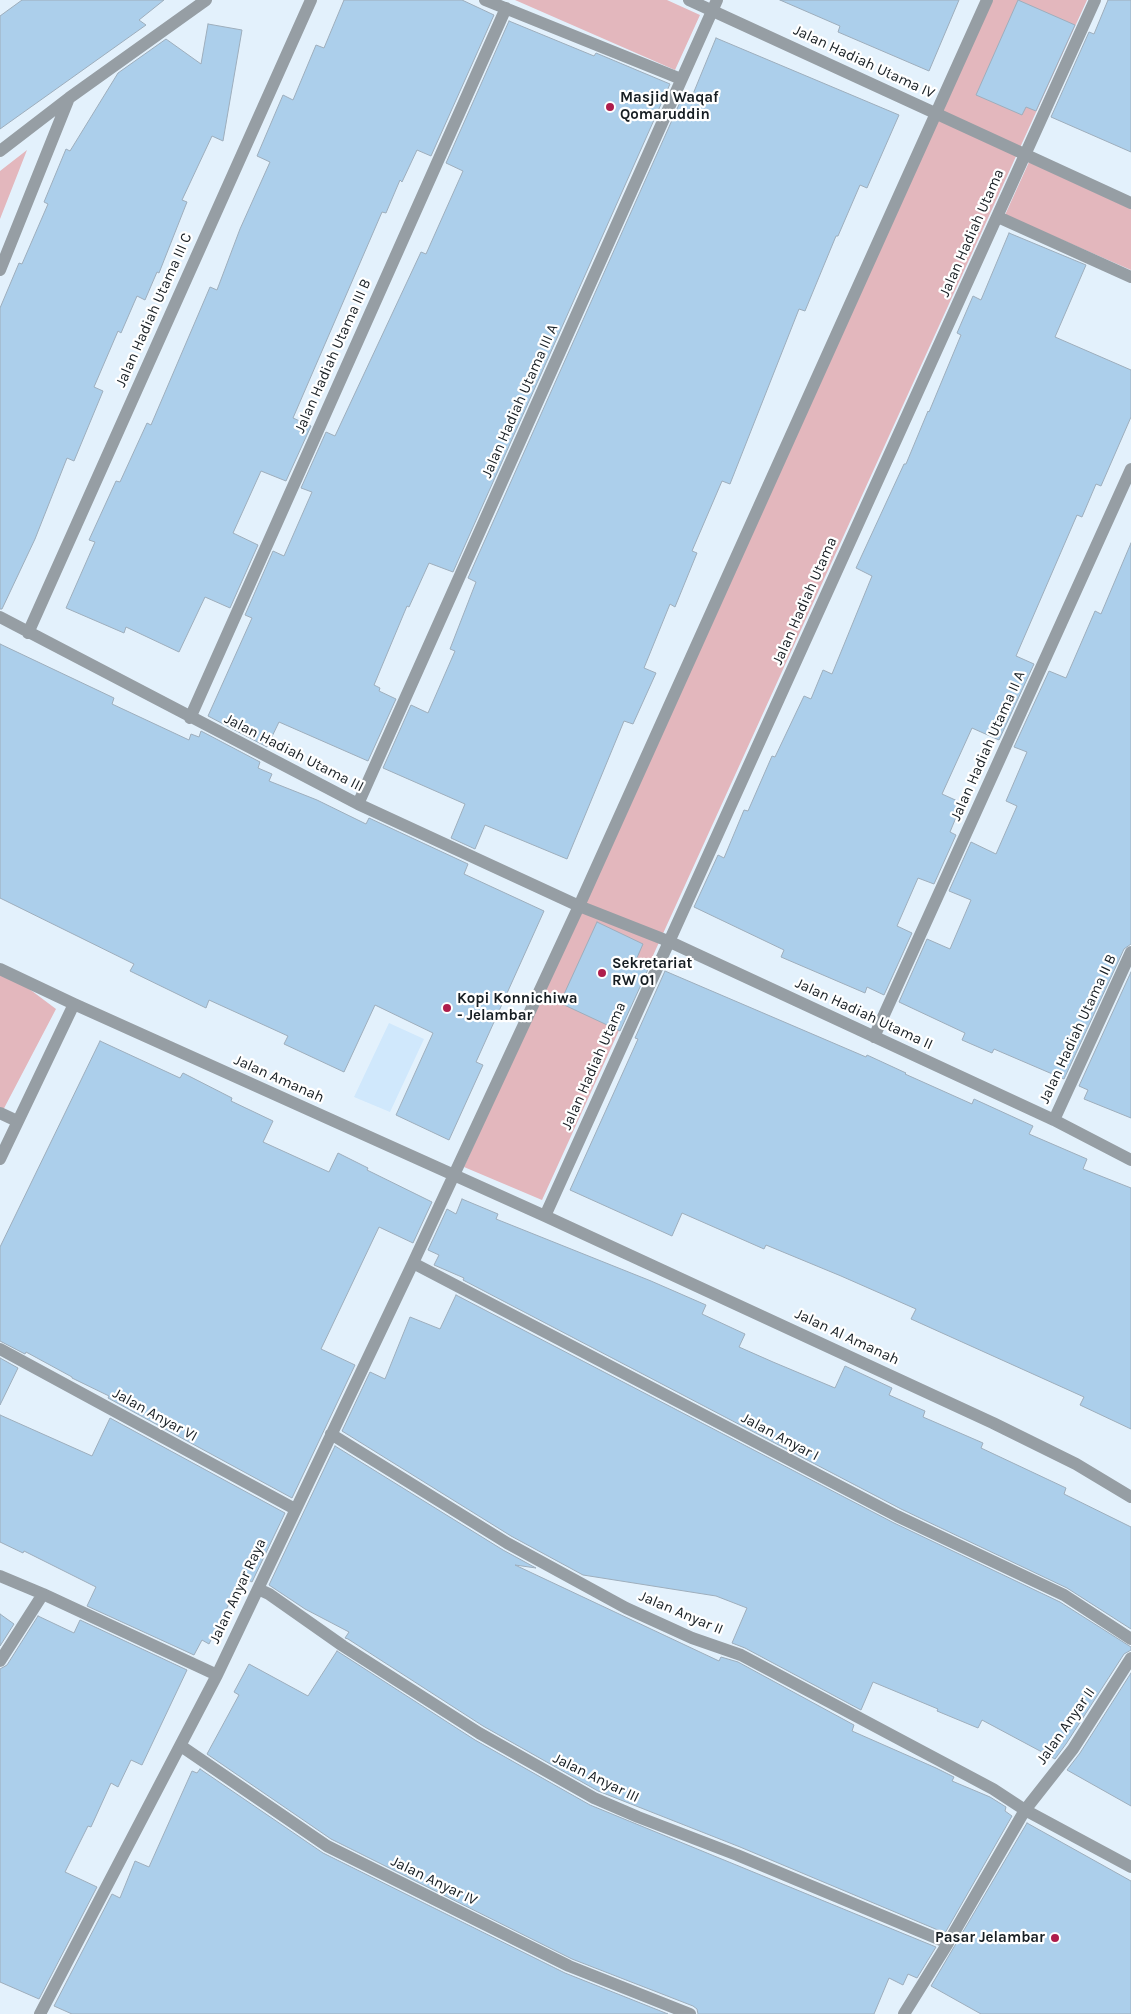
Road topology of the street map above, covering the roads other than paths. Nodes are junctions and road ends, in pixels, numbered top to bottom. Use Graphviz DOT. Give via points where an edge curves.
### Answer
graph roads {
  1 [pos="206,0"];
  2 [pos="311,0"];
  3 [pos="485,0"];
  4 [pos="689,0"];
  5 [pos="987,0"];
  6 [pos="1094,0"];
  7 [pos="715,5"];
  8 [pos="506,8"];
  9 [pos="681,79"];
  10 [pos="69,98"];
  11 [pos="937,114"];
  12 [pos="0,151"];
  13 [pos="1026,154"];
  14 [pos="1131,203"];
  15 [pos="998,217"];
  16 [pos="0,270"];
  17 [pos="1131,277"];
  18 [pos="1131,469"];
  19 [pos="0,617"];
  20 [pos="28,633"];
  21 [pos="190,718"];
  22 [pos="358,804"];
  23 [pos="579,906"];
  24 [pos="668,941"];
  25 [pos="1131,952"];
  26 [pos="0,968"];
  27 [pos="74,1004"];
  28 [pos="874,1037"];
  29 [pos="0,1113"];
  30 [pos="1054,1120"];
  31 [pos="17,1121"];
  32 [pos="0,1158"];
  33 [pos="1131,1160"];
  34 [pos="453,1175"];
  35 [pos="545,1216"];
  36 [pos="413,1263"];
  37 [pos="0,1349"];
  38 [pos="331,1434"];
  39 [pos="1131,1497"];
  40 [pos="295,1509"];
  41 [pos="0,1576"];
  42 [pos="258,1589"];
  43 [pos="43,1594"];
  44 [pos="1131,1639"];
  45 [pos="1131,1658"];
  46 [pos="0,1661"];
  47 [pos="217,1675"];
  48 [pos="181,1746"];
  49 [pos="1025,1810"];
  50 [pos="1131,1867"];
  51 [pos="948,1943"];
  52 [pos="40,2014"];
  53 [pos="690,2014"];
  54 [pos="904,2014"];
  1 -- 10 [label="street"];
  2 -- 20 [label="street, Jalan Hadiah Utama III C"];
  3 -- 8 [label="street"];
  4 -- 7 [label="street, Jalan Hadiah Utama IV"];
  5 -- 11 [label="street"];
  6 -- 13 [label="street, Jalan Hadiah Utama"];
  7 -- 9 [label="street, Jalan Hadiah Utama III A"];
  7 -- 11 [label="street, Jalan Hadiah Utama IV"];
  8 -- 9 [label="street"];
  8 -- 21 [label="street, Jalan Hadiah Utama III B"];
  9 -- 22 [label="street, Jalan Hadiah Utama III A"];
  10 -- 12 [label="street"];
  10 -- 16 [label="street"];
  11 -- 13 [label="street, Jalan Hadiah Utama IV"];
  11 -- 23 [label="street"];
  13 -- 14 [label="street, Jalan Hadiah Utama IV"];
  13 -- 15 [label="street, Jalan Hadiah Utama"];
  15 -- 17 [label="street"];
  15 -- 24 [label="street, Jalan Hadiah Utama"];
  18 -- 28 [label="street, Jalan Hadiah Utama II A"];
  19 -- 20 [label="street, Jalan Hadiah Utama III"];
  20 -- 21 [label="street, Jalan Hadiah Utama III"];
  21 -- 22 [label="street, Jalan Hadiah Utama III"];
  22 -- 23 [label="street, Jalan Hadiah Utama III"];
  23 -- 24 [label="street, Jalan Hadiah Utama II"];
  23 -- 34 [label="street"];
  24 -- 28 [label="street, Jalan Hadiah Utama II"];
  24 -- 35 [label="street, Jalan Hadiah Utama"];
  25 -- 30 [label="street, Jalan Hadiah Utama II B"];
  26 -- 27 [label="street, Jalan Amanah"];
  27 -- 31 [label="street"];
  27 -- 34 [label="street, Jalan Amanah"];
  28 -- 30 [label="street, Jalan Hadiah Utama II"];
  29 -- 31 [label="street"];
  30 -- 33 [label="street, Jalan Hadiah Utama II"];
  31 -- 32 [label="street"];
  34 -- 35 [label="street, Jalan Amanah"];
  34 -- 36 [label="street, Jalan Anyar Raya"];
  35 -- 39 [label="street, Jalan Al Amanah" via="993,1423 1076,1464"];
  36 -- 38 [label="street, Jalan Anyar Raya"];
  36 -- 44 [label="street, Jalan Anyar I" via="897,1516 1064,1595"];
  37 -- 40 [label="street, Jalan Anyar VI"];
  38 -- 40 [label="street, Jalan Anyar Raya"];
  38 -- 49 [label="street, Jalan Anyar II" via="507,1543 626,1608 692,1638 740,1655 993,1789"];
  40 -- 42 [label="street, Jalan Anyar Raya"];
  41 -- 43 [label="street"];
  42 -- 47 [label="street, Jalan Anyar Raya"];
  42 -- 51 [label="street, Jalan Anyar III" via="479,1733 594,1798"];
  43 -- 46 [label="street"];
  43 -- 47 [label="street"];
  45 -- 49 [label="street, Jalan Anyar II" via="1073,1749"];
  47 -- 48 [label="street, Jalan Anyar Raya"];
  48 -- 52 [label="street, Jalan Anyar Raya"];
  48 -- 53 [label="street, Jalan Anyar IV" via="327,1846 569,1966"];
  49 -- 50 [label="street"];
  49 -- 51 [label="street, Jalan Anyar II"];
  51 -- 54 [label="street, Jalan Anyar II"];
}
